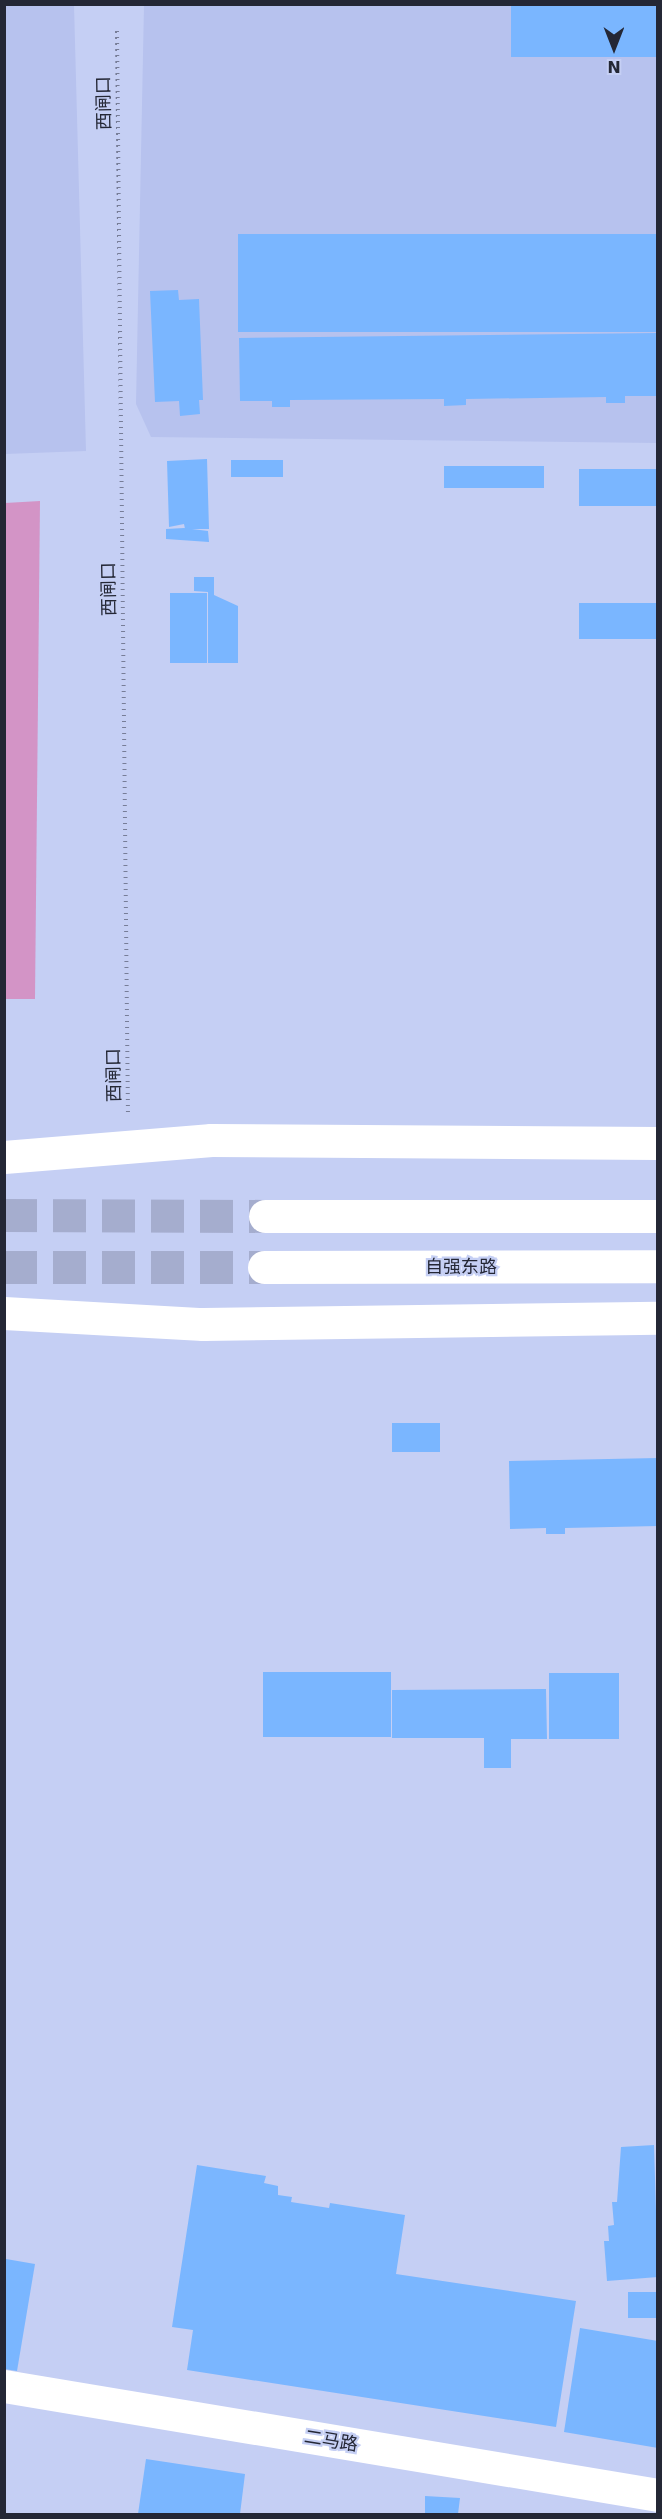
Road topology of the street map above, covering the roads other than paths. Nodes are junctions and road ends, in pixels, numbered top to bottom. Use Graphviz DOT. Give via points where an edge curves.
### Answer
graph roads {
  1 [pos="657,1143"];
  2 [pos="4,1157"];
  3 [pos="265,1216"];
  4 [pos="657,1216"];
  5 [pos="657,1266"];
  6 [pos="264,1267"];
  7 [pos="4,1313"];
  8 [pos="657,1318"];
  9 [pos="4,2386"];
  10 [pos="657,2495"];
  1 -- 2 [label="main road" via="211,1140"];
  3 -- 4 [label="main road"];
  5 -- 6 [label="main road, 自强东路"];
  7 -- 8 [label="main road" via="203,1324"];
  9 -- 10 [label="main road, 二马路"];
}
